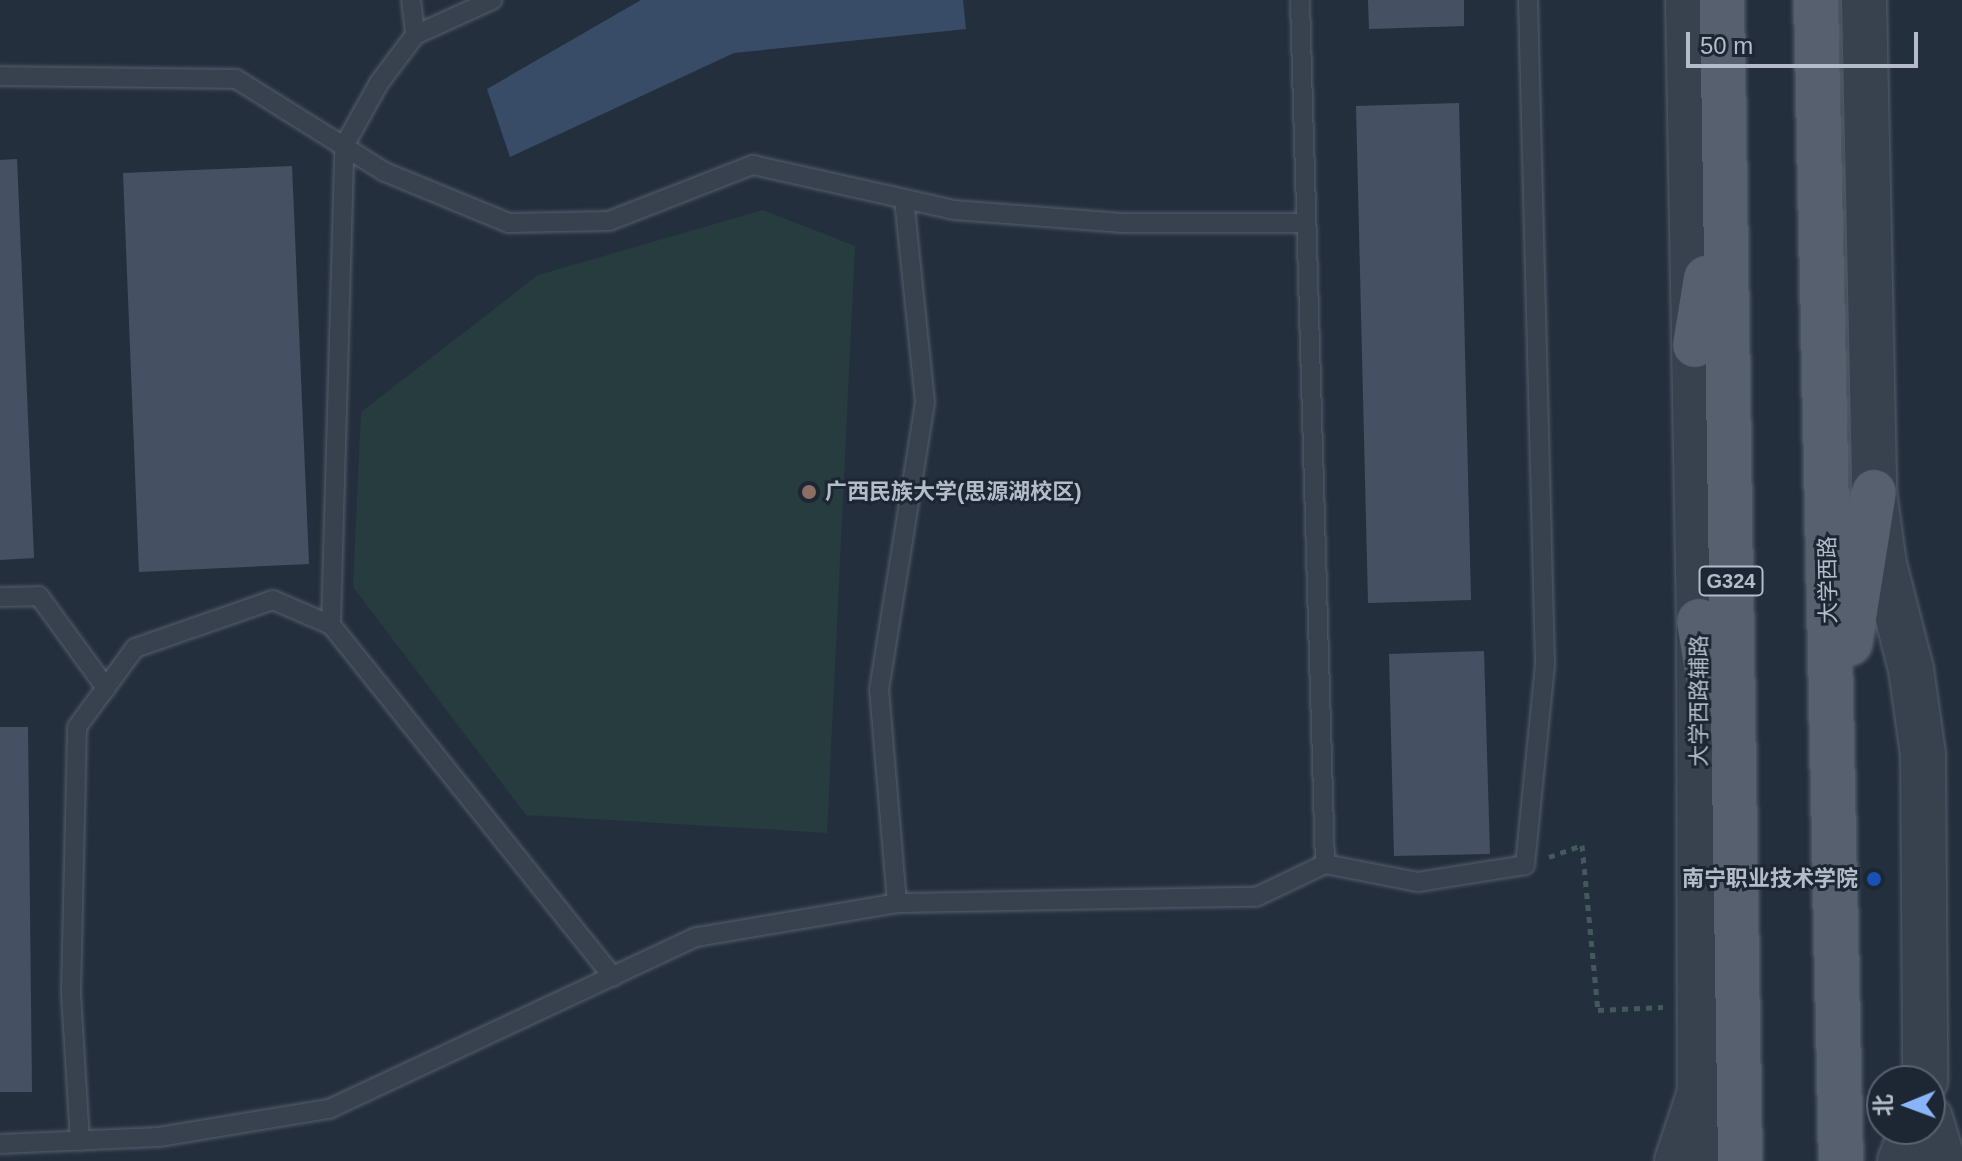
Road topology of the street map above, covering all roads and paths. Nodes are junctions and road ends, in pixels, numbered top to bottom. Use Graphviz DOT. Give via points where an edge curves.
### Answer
graph roads {
  1 [pos="411,0"];
  2 [pos="492,0"];
  3 [pos="1300,0"];
  4 [pos="1528,0"];
  5 [pos="1688,0"];
  6 [pos="1722,0"];
  7 [pos="1816,0"];
  8 [pos="1864,0"];
  9 [pos="415,35"];
  10 [pos="0,76"];
  11 [pos="344,146"];
  12 [pos="1724,165"];
  13 [pos="904,199"];
  14 [pos="1306,223"];
  15 [pos="1695,345"];
  16 [pos="1874,492"];
  17 [pos="0,597"];
  18 [pos="1699,621"];
  19 [pos="331,625"];
  20 [pos="106,688"];
  21 [pos="1832,756"];
  22 [pos="1735,853"];
  23 [pos="1325,864"];
  24 [pos="1525,865"];
  25 [pos="897,903"];
  26 [pos="613,977"];
  27 [pos="1699,1005"];
  28 [pos="1925,1065"];
  29 [pos="1700,1093"];
  30 [pos="80,1141"];
  31 [pos="0,1144"];
  32 [pos="1677,1161"];
  33 [pos="1713,1161"];
  34 [pos="1740,1161"];
  35 [pos="1841,1161"];
  1 -- 9 [label="lane"];
  2 -- 9 [label="lane"];
  3 -- 14 [label="lane"];
  4 -- 24 [label="lane" via="1545,664"];
  5 -- 15 [label="street, 大学西路辅路"];
  6 -- 12 [label="main road, G324"];
  7 -- 21 [label="main road, 大学西路"];
  8 -- 16 [label="street"];
  9 -- 11 [label="lane" via="379,83"];
  10 -- 11 [label="lane" via="236,79"];
  11 -- 13 [label="lane" via="385,172 509,223 609,221 753,165"];
  11 -- 19 [label="lane"];
  12 -- 15 [label="main road"];
  12 -- 22 [label="main road, G324"];
  13 -- 14 [label="lane" via="954,210 1122,223"];
  13 -- 25 [label="lane" via="925,402 879,690"];
  14 -- 23 [label="lane"];
  15 -- 18 [label="street, 大学西路辅路"];
  16 -- 21 [label="main road"];
  16 -- 28 [label="street" via="1923,754"];
  17 -- 20 [label="lane" via="39,596"];
  18 -- 22 [label="main road"];
  18 -- 27 [label="street, 大学西路辅路"];
  19 -- 20 [label="lane" via="273,600 135,648"];
  19 -- 26 [label="lane"];
  20 -- 30 [label="lane" via="77,727 71,993"];
  21 -- 35 [label="main road, 大学西路"];
  22 -- 34 [label="main road, G324"];
  23 -- 24 [label="lane" via="1418,882"];
  23 -- 25 [label="lane" via="1256,897"];
  24 -- 27 [label="path" via="1582,845 1598,1010"];
  25 -- 26 [label="lane" via="697,937"];
  26 -- 30 [label="lane" via="329,1109 159,1137"];
  27 -- 29 [label="street, 大学西路辅路"];
  29 -- 32 [label="street"];
  29 -- 33 [label="street, 大学西路辅路"];
  30 -- 31 [label="lane"];
}
